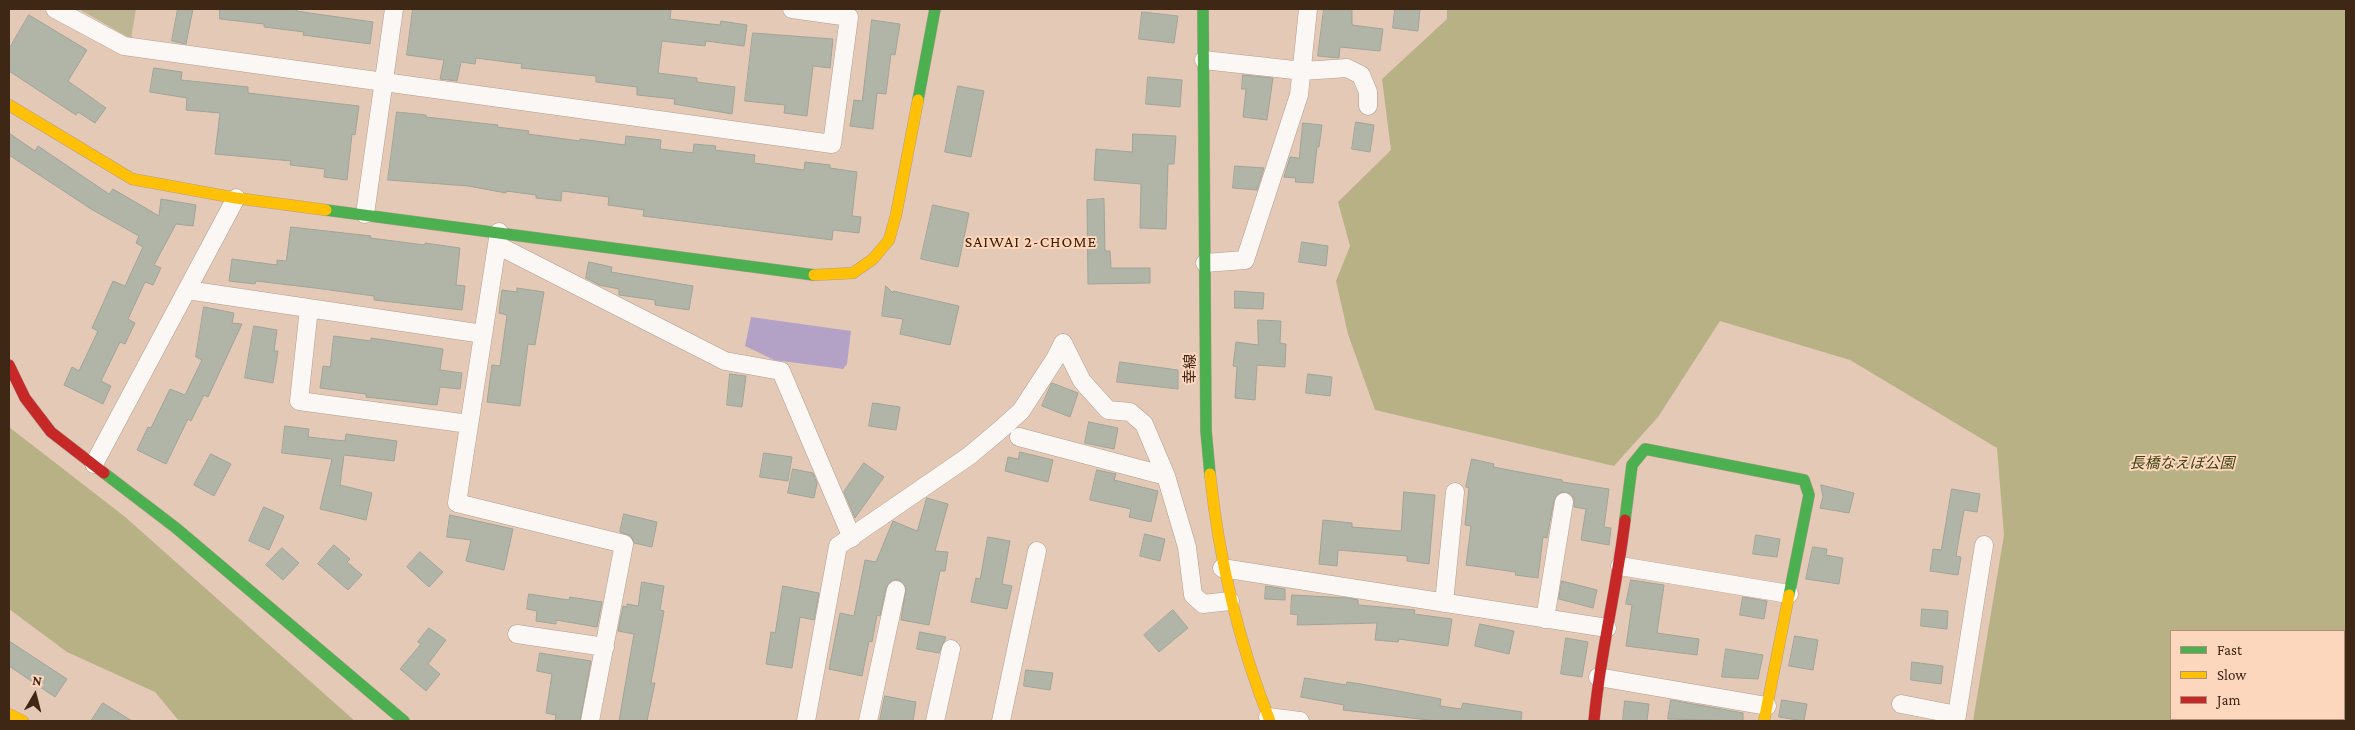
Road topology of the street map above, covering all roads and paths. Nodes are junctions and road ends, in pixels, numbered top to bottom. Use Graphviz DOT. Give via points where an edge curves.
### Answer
graph roads {
  1 [pos="55,9"];
  2 [pos="394,9"];
  3 [pos="792,9"];
  4 [pos="935,9"];
  5 [pos="1204,9"];
  6 [pos="1308,9"];
  7 [pos="1204,60"];
  8 [pos="1303,71"];
  9 [pos="384,82"];
  10 [pos="9,105"];
  11 [pos="1368,106"];
  12 [pos="236,198"];
  13 [pos="365,214"];
  14 [pos="498,239"];
  15 [pos="1205,263"];
  16 [pos="186,290"];
  17 [pos="309,308"];
  18 [pos="483,334"];
  19 [pos="9,365"];
  20 [pos="469,424"];
  21 [pos="1019,437"];
  22 [pos="94,464"];
  23 [pos="1166,476"];
  24 [pos="1455,492"];
  25 [pos="1564,502"];
  26 [pos="852,538"];
  27 [pos="1984,545"];
  28 [pos="1037,551"];
  29 [pos="1620,566"];
  30 [pos="1222,568"];
  31 [pos="896,590"];
  32 [pos="1789,594"];
  33 [pos="1230,600"];
  34 [pos="1444,603"];
  35 [pos="1545,619"];
  36 [pos="1607,628"];
  37 [pos="517,634"];
  38 [pos="604,647"];
  39 [pos="951,649"];
  40 [pos="1598,677"];
  41 [pos="1901,704"];
  42 [pos="9,714"];
  43 [pos="1765,714"];
  44 [pos="1956,718"];
  45 [pos="1269,719"];
  46 [pos="23,721"];
  47 [pos="404,721"];
  48 [pos="590,721"];
  49 [pos="806,721"];
  50 [pos="868,721"];
  51 [pos="935,721"];
  52 [pos="1000,721"];
  53 [pos="1300,721"];
  54 [pos="1594,721"];
  1 -- 9 [label="street" via="124,46"];
  2 -- 9 [label="street"];
  3 -- 9 [label="street" via="849,17 832,144"];
  4 -- 14 [label="street" via="889,240 873,258 853,272 812,276"];
  5 -- 7 [label="street, 幸線"];
  6 -- 8 [label="street"];
  7 -- 8 [label="street"];
  7 -- 15 [label="street, 幸線"];
  8 -- 11 [label="street" via="1347,68 1361,75 1368,92"];
  8 -- 15 [label="street" via="1299,94 1245,260"];
  9 -- 13 [label="street"];
  10 -- 12 [label="street" via="132,179"];
  12 -- 13 [label="street"];
  12 -- 16 [label="street"];
  13 -- 14 [label="street"];
  14 -- 18 [label="street"];
  14 -- 26 [label="street" via="725,361 781,371"];
  15 -- 30 [label="street, 幸線" via="1206,431 1210,498"];
  16 -- 17 [label="street"];
  16 -- 22 [label="street"];
  17 -- 18 [label="street"];
  17 -- 20 [label="street" via="299,401"];
  18 -- 20 [label="street"];
  19 -- 22 [label="street" via="25,398 51,432"];
  20 -- 38 [label="street" via="457,503 624,544"];
  21 -- 23 [label="street"];
  22 -- 47 [label="street" via="176,528"];
  23 -- 26 [label="street" via="1144,424 1130,412 1108,410 1082,381 1063,343 1021,411 969,456"];
  23 -- 33 [label="street" via="1187,546 1193,595 1203,604"];
  24 -- 34 [label="street"];
  25 -- 35 [label="street"];
  26 -- 49 [label="street" via="838,546"];
  27 -- 44 [label="street"];
  28 -- 52 [label="street"];
  29 -- 32 [label="street"];
  29 -- 32 [label="street" via="1632,465 1645,449 1804,480 1809,495"];
  29 -- 36 [label="street"];
  30 -- 33 [label="street, 幸線"];
  30 -- 34 [label="street"];
  31 -- 50 [label="street"];
  32 -- 43 [label="street"];
  33 -- 45 [label="street, 幸線" via="1250,674"];
  34 -- 35 [label="street"];
  35 -- 36 [label="street"];
  36 -- 40 [label="street"];
  37 -- 38 [label="street"];
  38 -- 48 [label="street"];
  39 -- 51 [label="street"];
  40 -- 43 [label="street"];
  40 -- 54 [label="street"];
  41 -- 44 [label="street"];
  42 -- 46 [label="street"];
  45 -- 53 [label="street"];
}
